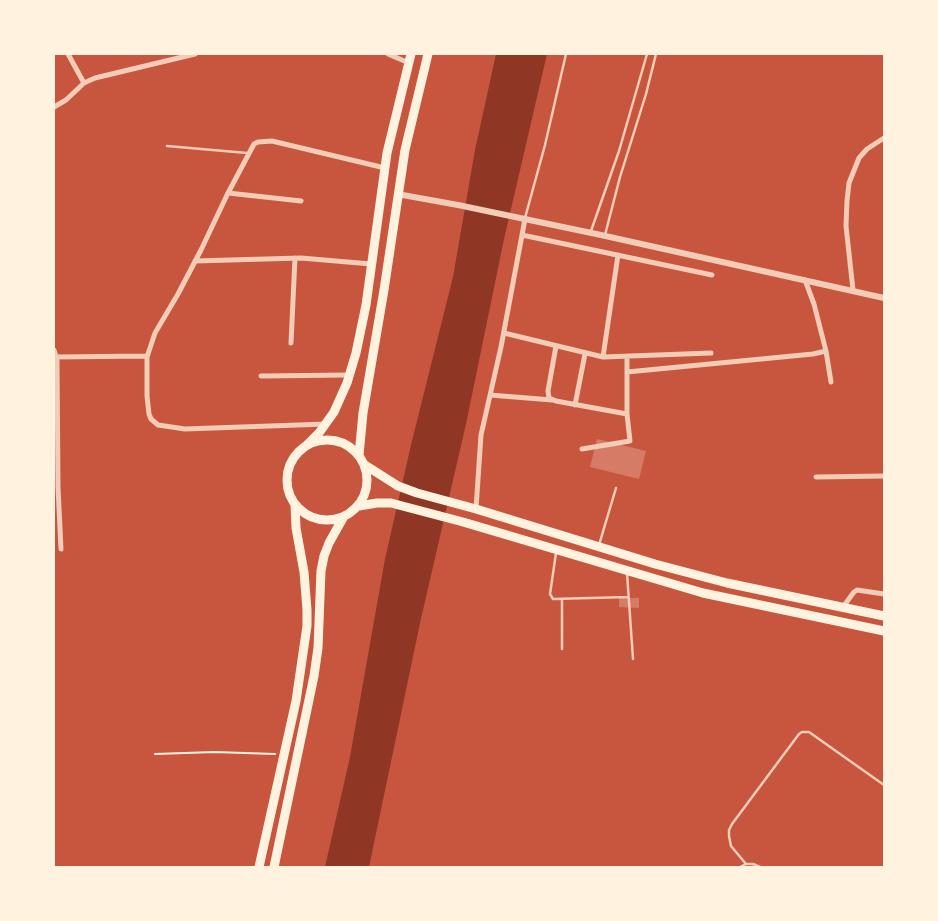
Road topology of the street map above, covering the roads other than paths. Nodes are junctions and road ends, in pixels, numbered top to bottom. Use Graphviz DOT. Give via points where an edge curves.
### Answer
graph roads {
  1 [pos="68,54"];
  2 [pos="195,54"];
  3 [pos="388,54"];
  4 [pos="428,54"];
  5 [pos="566,54"];
  6 [pos="647,54"];
  7 [pos="656,54"];
  8 [pos="410,58"];
  9 [pos="84,83"];
  10 [pos="54,107"];
  11 [pos="884,138"];
  12 [pos="167,146"];
  13 [pos="249,153"];
  14 [pos="385,168"];
  15 [pos="228,193"];
  16 [pos="397,194"];
  17 [pos="301,201"];
  18 [pos="524,219"];
  19 [pos="590,232"];
  20 [pos="522,235"];
  21 [pos="605,236"];
  22 [pos="618,255"];
  23 [pos="295,258"];
  24 [pos="196,261"];
  25 [pos="371,264"];
  26 [pos="712,275"];
  27 [pos="806,280"];
  28 [pos="853,290"];
  29 [pos="884,298"];
  30 [pos="504,333"];
  31 [pos="291,343"];
  32 [pos="556,346"];
  33 [pos="54,350"];
  34 [pos="826,350"];
  35 [pos="711,353"];
  36 [pos="585,354"];
  37 [pos="147,356"];
  38 [pos="55,357"];
  39 [pos="603,357"];
  40 [pos="627,357"];
  41 [pos="627,372"];
  42 [pos="349,375"];
  43 [pos="261,376"];
  44 [pos="830,382"];
  45 [pos="490,395"];
  46 [pos="552,400"];
  47 [pos="575,404"];
  48 [pos="628,414"];
  49 [pos="326,424"];
  50 [pos="306,446"];
  51 [pos="582,449"];
  52 [pos="359,455"];
  53 [pos="56,456"];
  54 [pos="365,465"];
  55 [pos="884,476"];
  56 [pos="816,477"];
  57 [pos="616,488"];
  58 [pos="295,505"];
  59 [pos="359,506"];
  60 [pos="472,508"];
  61 [pos="343,518"];
  62 [pos="599,546"];
  63 [pos="62,549"];
  64 [pos="557,551"];
  65 [pos="627,572"];
  66 [pos="884,594"];
  67 [pos="628,597"];
  68 [pos="562,599"];
  69 [pos="843,608"];
  70 [pos="884,616"];
  71 [pos="884,631"];
  72 [pos="562,649"];
  73 [pos="633,659"];
  74 [pos="884,785"];
  75 [pos="746,864"];
  76 [pos="259,867"];
  77 [pos="274,867"];
  78 [pos="740,867"];
  79 [pos="760,867"];
  1 -- 9 [label="street"];
  2 -- 9 [label="street"];
  3 -- 8 [label="street"];
  4 -- 16 [label="highway"];
  5 -- 18 [label="lane"];
  6 -- 19 [label="lane" via="619,151"];
  7 -- 21 [label="lane"];
  8 -- 14 [label="highway"];
  9 -- 10 [label="street"];
  11 -- 28 [label="street" via="859,158 849,183 846,226"];
  12 -- 13 [label="lane"];
  13 -- 14 [label="street" via="254,144 272,141"];
  13 -- 15 [label="street"];
  14 -- 25 [label="highway"];
  15 -- 17 [label="street"];
  15 -- 24 [label="street"];
  16 -- 18 [label="street"];
  16 -- 52 [label="highway"];
  18 -- 19 [label="street"];
  18 -- 20 [label="street"];
  19 -- 21 [label="street"];
  20 -- 22 [label="street"];
  20 -- 30 [label="street"];
  21 -- 27 [label="street"];
  22 -- 26 [label="street"];
  22 -- 39 [label="street"];
  23 -- 24 [label="street"];
  23 -- 25 [label="street"];
  23 -- 31 [label="street"];
  24 -- 37 [label="street" via="155,333"];
  25 -- 42 [label="highway" via="366,304"];
  27 -- 28 [label="street"];
  27 -- 34 [label="street"];
  28 -- 29 [label="street"];
  30 -- 32 [label="street"];
  30 -- 45 [label="street"];
  32 -- 36 [label="street"];
  32 -- 46 [label="street" via="548,391"];
  33 -- 38 [label="street"];
  34 -- 41 [label="street"];
  34 -- 44 [label="street"];
  35 -- 40 [label="street"];
  36 -- 39 [label="street"];
  36 -- 47 [label="street"];
  37 -- 38 [label="street"];
  37 -- 49 [label="street" via="149,414 158,425 186,429"];
  38 -- 53 [label="street"];
  39 -- 40 [label="street"];
  40 -- 41 [label="street"];
  41 -- 48 [label="street"];
  42 -- 43 [label="street"];
  42 -- 49 [label="highway" via="340,401"];
  45 -- 46 [label="street"];
  45 -- 60 [label="street"];
  46 -- 47 [label="street"];
  47 -- 48 [label="street"];
  48 -- 51 [label="street" via="630,441"];
  49 -- 50 [label="highway"];
  50 -- 52 [label="highway" via="334,440 344,443"];
  50 -- 58 [label="highway" via="291,462 287,473 289,495"];
  52 -- 54 [label="highway"];
  53 -- 63 [label="street"];
  54 -- 59 [label="highway" via="368,486"];
  54 -- 60 [label="highway" via="398,486"];
  55 -- 56 [label="street"];
  57 -- 62 [label="lane"];
  58 -- 61 [label="highway" via="317,520"];
  58 -- 76 [label="highway" via="307,626 296,701"];
  59 -- 61 [label="highway"];
  59 -- 64 [label="highway" via="391,503"];
  60 -- 62 [label="highway"];
  61 -- 77 [label="highway" via="324,556 314,676"];
  62 -- 69 [label="highway" via="704,578"];
  64 -- 65 [label="highway"];
  64 -- 68 [label="lane" via="550,594 553,599"];
  65 -- 67 [label="lane"];
  65 -- 71 [label="highway" via="720,597"];
  66 -- 69 [label="street" via="857,590"];
  67 -- 68 [label="lane"];
  67 -- 73 [label="lane"];
  68 -- 72 [label="lane"];
  69 -- 70 [label="highway"];
  74 -- 75 [label="lane" via="809,732 802,732 729,830 731,846"];
  75 -- 78 [label="lane"];
  75 -- 79 [label="lane"];
}
